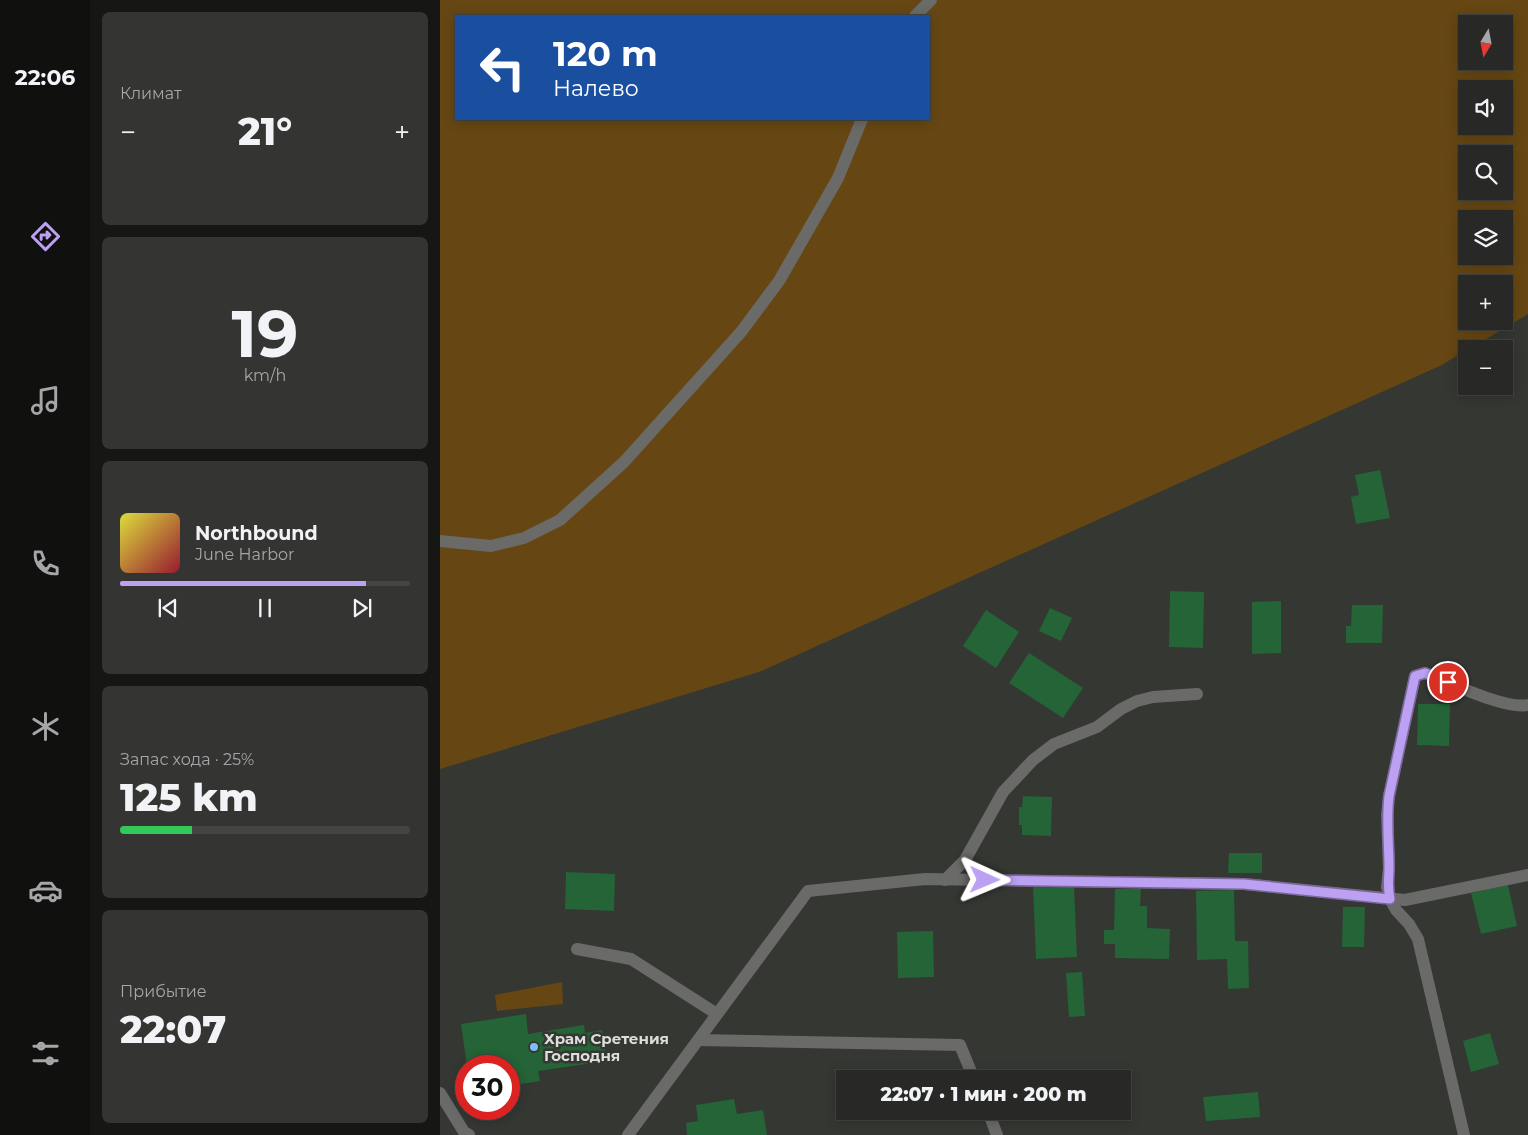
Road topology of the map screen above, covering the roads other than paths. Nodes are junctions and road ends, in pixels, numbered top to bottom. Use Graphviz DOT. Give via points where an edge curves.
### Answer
graph roads {
  1 [pos="931,0"];
  2 [pos="916,15"];
  3 [pos="862,120"];
  4 [pos="440,541"];
  5 [pos="1197,694"];
  6 [pos="1528,705"];
  7 [pos="1528,875"];
  8 [pos="945,880"];
  9 [pos="1390,899"];
  10 [pos="577,948"];
  11 [pos="717,1014"];
  12 [pos="698,1040"];
  13 [pos="970,1070"];
  14 [pos="440,1093"];
  15 [pos="991,1120"];
  16 [pos="469,1135"];
  17 [pos="628,1135"];
  18 [pos="997,1135"];
  19 [pos="1464,1135"];
  1 -- 2 [label="street"];
  3 -- 4 [label="street" via="838,178 779,281 741,332 624,462 560,520 524,538 491,546"];
  5 -- 8 [label="street" via="1137,701 1120,708 1097,727 1054,744 1016,776 1003,792 965,860"];
  6 -- 9 [label="street" via="1520,707 1502,703 1425,673 1415,676 1389,796 1387,887"];
  7 -- 9 [label="street" via="1405,900"];
  8 -- 9 [label="street" via="1244,884"];
  8 -- 11 [label="street" via="925,879 808,891"];
  9 -- 19 [label="street" via="1418,940"];
  10 -- 11 [label="street" via="631,959"];
  11 -- 12 [label="street"];
  12 -- 13 [label="street" via="960,1045"];
  12 -- 17 [label="street"];
  14 -- 16 [label="street"];
  15 -- 18 [label="street"];
}
